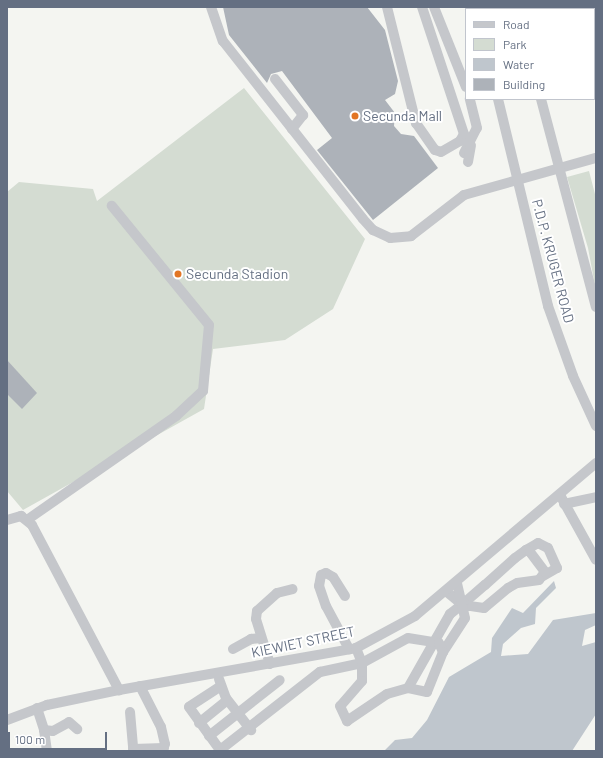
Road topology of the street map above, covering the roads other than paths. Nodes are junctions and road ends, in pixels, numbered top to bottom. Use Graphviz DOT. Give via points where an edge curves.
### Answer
graph roads {
  1 [pos="211,7"];
  2 [pos="380,7"];
  3 [pos="387,7"];
  4 [pos="422,7"];
  5 [pos="434,7"];
  6 [pos="390,20"];
  7 [pos="275,79"];
  8 [pos="465,84"];
  9 [pos="470,100"];
  10 [pos="498,100"];
  11 [pos="541,100"];
  12 [pos="292,129"];
  13 [pos="466,158"];
  14 [pos="596,158"];
  15 [pos="558,167"];
  16 [pos="518,179"];
  17 [pos="112,206"];
  18 [pos="596,307"];
  19 [pos="596,426"];
  20 [pos="595,466"];
  21 [pos="596,497"];
  22 [pos="556,501"];
  23 [pos="24,518"];
  24 [pos="7,520"];
  25 [pos="517,532"];
  26 [pos="526,550"];
  27 [pos="596,560"];
  28 [pos="543,576"];
  29 [pos="457,584"];
  30 [pos="293,589"];
  31 [pos="447,592"];
  32 [pos="344,596"];
  33 [pos="464,603"];
  34 [pos="261,638"];
  35 [pos="433,642"];
  36 [pos="352,648"];
  37 [pos="233,649"];
  38 [pos="443,652"];
  39 [pos="362,663"];
  40 [pos="270,664"];
  41 [pos="218,674"];
  42 [pos="280,680"];
  43 [pos="140,686"];
  44 [pos="221,686"];
  45 [pos="408,688"];
  46 [pos="119,690"];
  47 [pos="227,700"];
  48 [pos="37,708"];
  49 [pos="130,712"];
  50 [pos="238,714"];
  51 [pos="7,720"];
  52 [pos="199,723"];
  53 [pos="77,729"];
  54 [pos="44,730"];
  55 [pos="251,730"];
  56 [pos="210,736"];
  57 [pos="163,749"];
  58 [pos="47,751"];
  1 -- 12 [label="street" via="223,41"];
  2 -- 6 [label="street"];
  3 -- 6 [label="street"];
  4 -- 6 [label="street" via="464,134 444,151 435,150 416,123"];
  5 -- 8 [label="street"];
  7 -- 12 [label="street" via="303,115"];
  9 -- 13 [label="street" via="477,123"];
  10 -- 16 [label="street, P.D.P. KRUGER ROAD"];
  11 -- 15 [label="street, P.D.P. KRUGER ROAD"];
  12 -- 16 [label="street" via="363,219 373,230 390,238 411,236 464,195"];
  14 -- 15 [label="street"];
  15 -- 16 [label="street"];
  15 -- 18 [label="street, P.D.P. KRUGER ROAD"];
  16 -- 19 [label="street, P.D.P. KRUGER ROAD" via="548,306 573,376"];
  17 -- 23 [label="street" via="209,326 203,391 163,425"];
  20 -- 22 [label="street, KIEWIET STREET"];
  21 -- 22 [label="street"];
  22 -- 25 [label="street, KIEWIET STREET"];
  22 -- 27 [label="street"];
  23 -- 24 [label="street"];
  23 -- 46 [label="street"];
  25 -- 26 [label="street"];
  25 -- 29 [label="street, KIEWIET STREET"];
  26 -- 28 [label="street" via="545,572"];
  26 -- 28 [label="street" via="538,543 548,548 557,568 550,576"];
  26 -- 33 [label="street"];
  28 -- 33 [label="street" via="517,583 484,608"];
  29 -- 31 [label="street, KIEWIET STREET"];
  29 -- 33 [label="street"];
  30 -- 34 [label="street" via="277,593 257,611"];
  31 -- 33 [label="street"];
  31 -- 36 [label="street, KIEWIET STREET" via="415,616"];
  32 -- 36 [label="street" via="333,577 326,573 321,575 319,586 326,606"];
  33 -- 35 [label="street" via="441,626"];
  33 -- 38 [label="street" via="464,623"];
  34 -- 37 [label="street" via="251,639"];
  34 -- 40 [label="street"];
  35 -- 38 [label="street" via="439,643"];
  35 -- 39 [label="street" via="408,638"];
  35 -- 45 [label="street"];
  36 -- 39 [label="street"];
  36 -- 40 [label="street, KIEWIET STREET"];
  38 -- 45 [label="street" via="427,692"];
  39 -- 45 [label="street" via="360,687 340,706 347,721 387,694"];
  39 -- 55 [label="street" via="320,672"];
  40 -- 41 [label="street, KIEWIET STREET"];
  41 -- 43 [label="street, KIEWIET STREET"];
  41 -- 44 [label="street"];
  42 -- 50 [label="street"];
  43 -- 46 [label="street, KIEWIET STREET"];
  43 -- 57 [label="street" via="161,727"];
  44 -- 47 [label="street"];
  44 -- 52 [label="street" via="190,706"];
  46 -- 48 [label="street, KIEWIET STREET"];
  47 -- 50 [label="street"];
  47 -- 52 [label="street"];
  48 -- 51 [label="street, KIEWIET STREET"];
  48 -- 54 [label="street"];
  49 -- 57 [label="street" via="133,749"];
  50 -- 55 [label="street"];
  50 -- 56 [label="street"];
  52 -- 56 [label="street"];
  53 -- 54 [label="street" via="69,722 53,732"];
  54 -- 58 [label="street"];
  55 -- 56 [label="street" via="222,750"];
}
